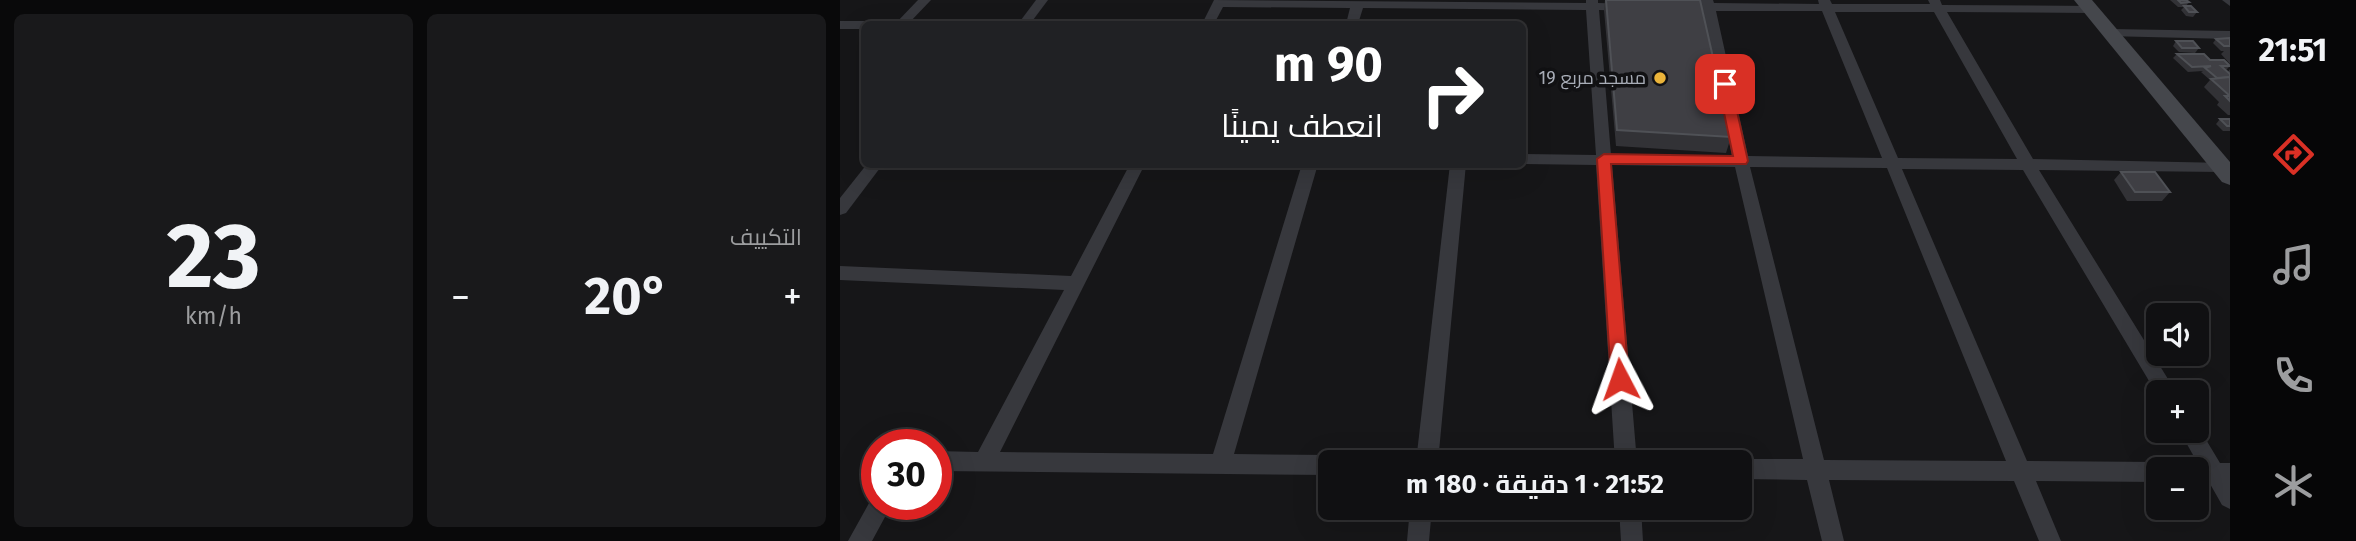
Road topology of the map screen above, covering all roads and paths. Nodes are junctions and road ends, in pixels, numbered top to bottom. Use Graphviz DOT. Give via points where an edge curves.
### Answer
graph roads {
  1 [pos="925,0"];
  2 [pos="1042,0"];
  3 [pos="1220,1"];
  4 [pos="1359,2"];
  5 [pos="1592,3"];
  6 [pos="1707,4"];
  7 [pos="1825,4"];
  8 [pos="1936,4"];
  9 [pos="2086,5"];
  10 [pos="1476,7"];
  11 [pos="904,21"];
  12 [pos="1026,21"];
  13 [pos="1210,21"];
  14 [pos="1353,21"];
  15 [pos="861,25"];
  16 [pos="842,27"];
  17 [pos="2111,33"];
  18 [pos="2230,35"];
  19 [pos="1526,159"];
  20 [pos="1604,159"];
  21 [pos="1741,161"];
  22 [pos="1892,162"];
  23 [pos="2028,165"];
  24 [pos="873,168"];
  25 [pos="1136,168"];
  26 [pos="1309,168"];
  27 [pos="1458,168"];
  28 [pos="2226,172"];
  29 [pos="840,209"];
  30 [pos="840,273"];
  31 [pos="1075,283"];
  32 [pos="2159,380"];
  33 [pos="2197,443"];
  34 [pos="1428,450"];
  35 [pos="1625,450"];
  36 [pos="985,460"];
  37 [pos="952,461"];
  38 [pos="1221,463"];
  39 [pos="1318,465"];
  40 [pos="1752,470"];
  41 [pos="1817,470"];
  42 [pos="2021,471"];
  43 [pos="2146,472"];
  44 [pos="2214,472"];
  45 [pos="2230,498"];
  46 [pos="871,520"];
  47 [pos="1421,520"];
  48 [pos="1631,520"];
  49 [pos="859,541"];
  50 [pos="1418,541"];
  51 [pos="1632,541"];
  52 [pos="1833,541"];
  53 [pos="2050,541"];
  1 -- 11 [label="street"];
  2 -- 12 [label="street"];
  3 -- 4 [label="street"];
  3 -- 13 [label="street"];
  4 -- 10 [label="street"];
  4 -- 14 [label="street"];
  5 -- 6 [label="street"];
  5 -- 10 [label="street"];
  5 -- 20 [label="street"];
  6 -- 7 [label="street"];
  6 -- 21 [label="street"];
  7 -- 8 [label="street"];
  7 -- 22 [label="street"];
  8 -- 9 [label="street"];
  8 -- 23 [label="street"];
  9 -- 17 [label="street"];
  15 -- 16 [label="street"];
  17 -- 18 [label="street"];
  17 -- 28 [label="street"];
  19 -- 20 [label="street"];
  20 -- 21 [label="street"];
  20 -- 35 [label="street"];
  21 -- 22 [label="street"];
  21 -- 41 [label="street"];
  22 -- 23 [label="street"];
  22 -- 42 [label="street"];
  23 -- 28 [label="street"];
  23 -- 32 [label="street"];
  24 -- 29 [label="street"];
  25 -- 31 [label="street"];
  26 -- 38 [label="street"];
  27 -- 34 [label="street"];
  30 -- 31 [label="street"];
  31 -- 36 [label="street"];
  33 -- 44 [label="street"];
  36 -- 37 [label="street"];
  36 -- 38 [label="street"];
  38 -- 39 [label="street"];
  40 -- 41 [label="street"];
  41 -- 42 [label="street"];
  41 -- 52 [label="street"];
  42 -- 43 [label="street"];
  42 -- 53 [label="street"];
  44 -- 45 [label="street"];
  46 -- 49 [label="street"];
  47 -- 50 [label="street"];
  48 -- 51 [label="street"];
}
